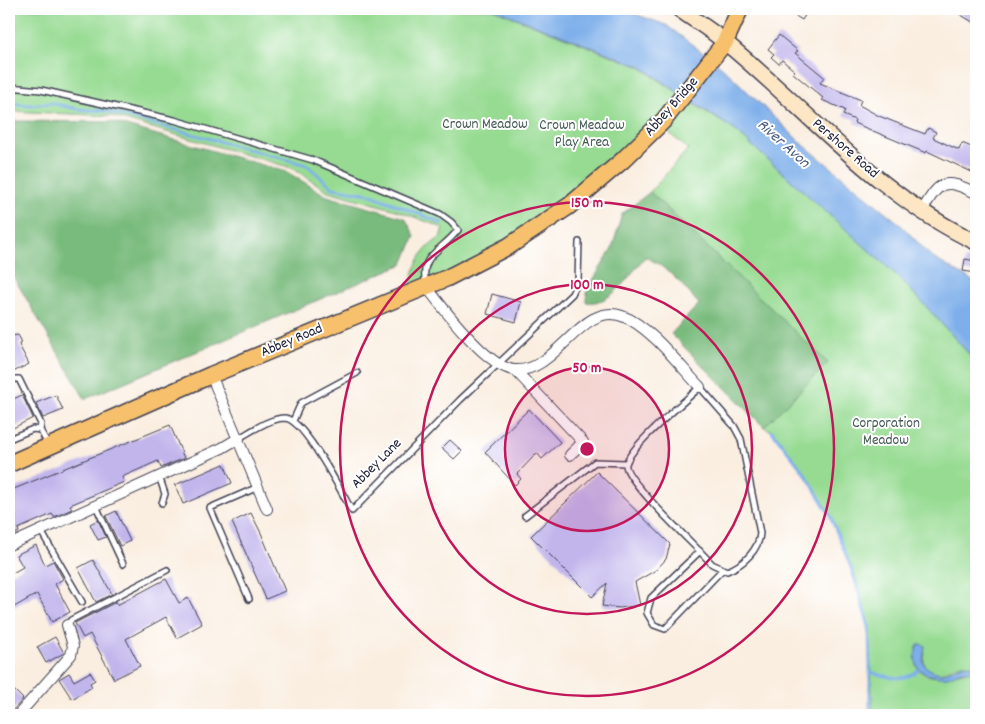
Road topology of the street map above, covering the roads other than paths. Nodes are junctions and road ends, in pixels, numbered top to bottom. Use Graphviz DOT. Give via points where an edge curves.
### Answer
graph roads {
  1 [pos="679,9"];
  2 [pos="740,9"];
  3 [pos="723,44"];
  4 [pos="9,87"];
  5 [pos="976,193"];
  6 [pos="568,206"];
  7 [pos="922,211"];
  8 [pos="579,242"];
  9 [pos="976,242"];
  10 [pos="426,286"];
  11 [pos="499,364"];
  12 [pos="515,370"];
  13 [pos="357,373"];
  14 [pos="211,376"];
  15 [pos="9,379"];
  16 [pos="700,387"];
  17 [pos="293,421"];
  18 [pos="40,430"];
  19 [pos="239,438"];
  20 [pos="9,439"];
  21 [pos="49,447"];
  22 [pos="570,455"];
  23 [pos="626,463"];
  24 [pos="9,464"];
  25 [pos="159,476"];
  26 [pos="258,487"];
  27 [pos="162,503"];
  28 [pos="95,505"];
  29 [pos="266,510"];
  30 [pos="525,516"];
  31 [pos="40,530"];
  32 [pos="9,545"];
  33 [pos="700,551"];
  34 [pos="123,564"];
  35 [pos="167,570"];
  36 [pos="722,570"];
  37 [pos="250,598"];
  38 [pos="82,602"];
  39 [pos="67,625"];
  40 [pos="18,715"];
  1 -- 3 [label="main road, Pershore Road"];
  2 -- 3 [label="main road, Abbey Bridge"];
  3 -- 6 [label="main road, Abbey Bridge" via="664,120"];
  3 -- 7 [label="main road, Pershore Road"];
  4 -- 10 [label="lane" via="41,90 174,120 313,160 440,214 458,230 425,262"];
  5 -- 7 [label="street" via="946,183 931,194"];
  6 -- 10 [label="main road, Abbey Road" via="509,246"];
  7 -- 9 [label="main road, Pershore Road"];
  8 -- 11 [label="lane" via="578,281 572,294"];
  10 -- 11 [label="street" via="448,316"];
  10 -- 14 [label="main road, Abbey Road"];
  11 -- 12 [label="street"];
  11 -- 17 [label="lane, Abbey Lane" via="352,511 309,439"];
  12 -- 16 [label="street" via="543,362 593,318 607,313 622,315 636,323"];
  12 -- 22 [label="street" via="584,442"];
  13 -- 17 [label="lane" via="301,403"];
  14 -- 19 [label="street"];
  14 -- 21 [label="main road, Abbey Road"];
  15 -- 18 [label="lane" via="19,379 41,424"];
  16 -- 23 [label="lane"];
  16 -- 36 [label="lane" via="742,438 760,533 759,542 749,555 733,569"];
  17 -- 19 [label="lane" via="286,418 271,421"];
  18 -- 20 [label="lane" via="33,429"];
  18 -- 21 [label="lane"];
  19 -- 25 [label="street"];
  19 -- 26 [label="street"];
  21 -- 24 [label="main road, Abbey Road"];
  23 -- 30 [label="lane" via="596,462"];
  23 -- 33 [label="lane" via="628,474 636,486"];
  25 -- 27 [label="lane" via="165,494"];
  25 -- 28 [label="street"];
  26 -- 29 [label="street"];
  26 -- 37 [label="lane" via="210,508"];
  28 -- 31 [label="street"];
  28 -- 34 [label="lane"];
  31 -- 32 [label="street"];
  31 -- 38 [label="lane"];
  33 -- 36 [label="lane"];
  33 -- 36 [label="lane" via="651,598 647,613 654,626 664,629"];
  35 -- 39 [label="lane" via="114,596"];
  39 -- 40 [label="street" via="76,656"];
}
